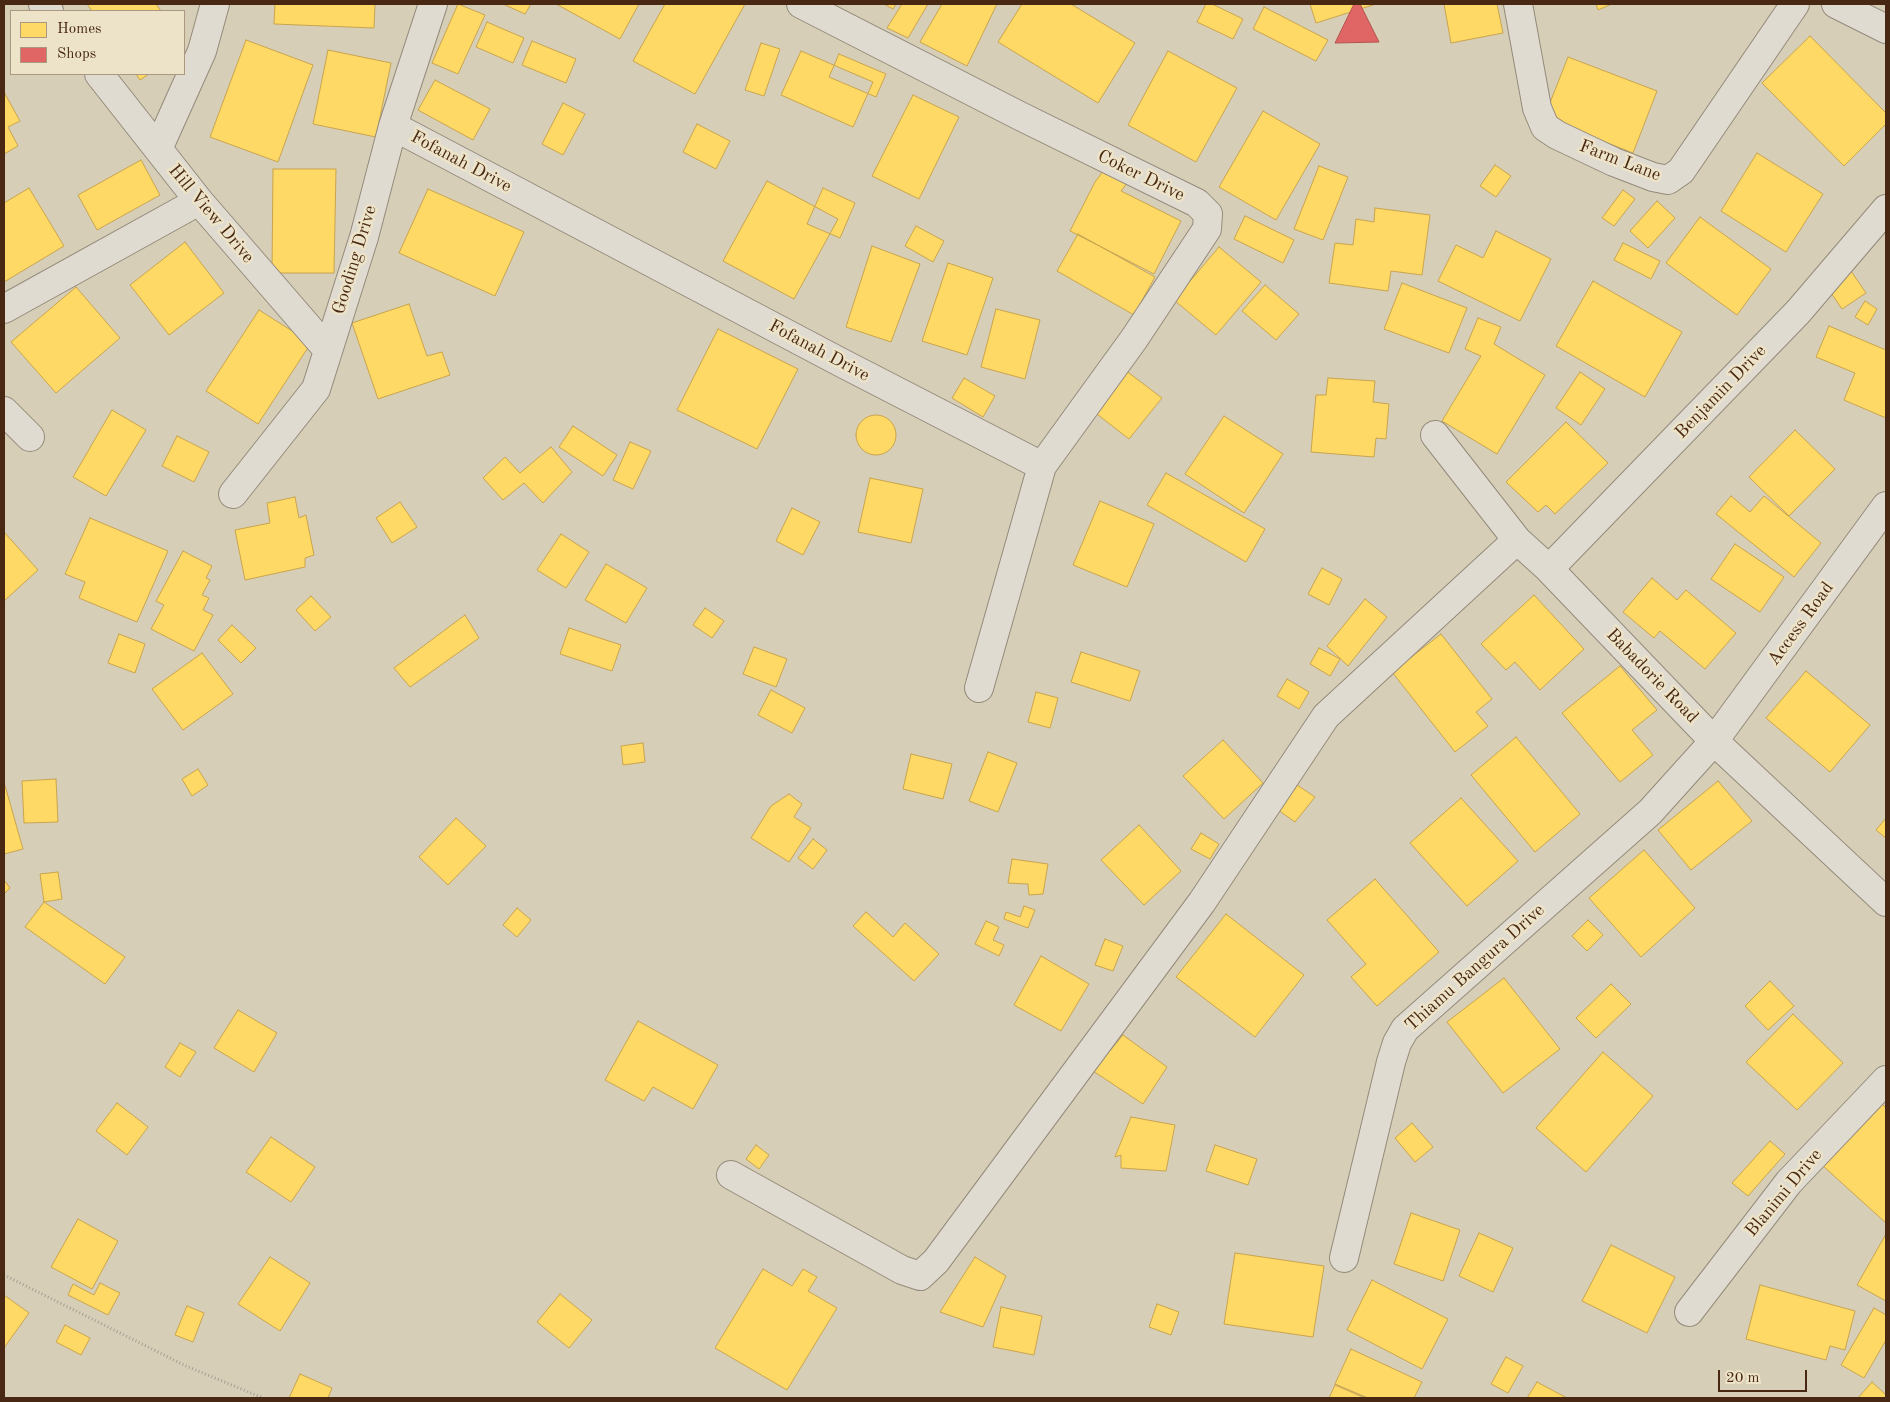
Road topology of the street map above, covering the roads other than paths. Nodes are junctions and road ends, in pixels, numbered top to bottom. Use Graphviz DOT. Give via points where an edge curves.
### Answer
graph roads {
  1 [pos="215,4"];
  2 [pos="433,4"];
  3 [pos="801,4"];
  4 [pos="1518,4"];
  5 [pos="1795,4"];
  6 [pos="1836,4"];
  7 [pos="1886,29"];
  8 [pos="100,75"];
  9 [pos="393,126"];
  10 [pos="158,149"];
  11 [pos="199,201"];
  12 [pos="1886,209"];
  13 [pos="4,309"];
  14 [pos="327,349"];
  15 [pos="4,411"];
  16 [pos="1435,435"];
  17 [pos="30,437"];
  18 [pos="1042,466"];
  19 [pos="233,494"];
  20 [pos="1886,506"];
  21 [pos="1517,540"];
  22 [pos="1549,569"];
  23 [pos="979,688"];
  24 [pos="1714,740"];
  25 [pos="1886,902"];
  26 [pos="1886,1080"];
  27 [pos="731,1175"];
  28 [pos="1344,1258"];
  29 [pos="1688,1312"];
  1 -- 10 [label="street" via="202,51"];
  2 -- 9 [label="street, Gooding Drive"];
  3 -- 18 [label="street, Coker Drive" via="1198,203 1208,214 1207,229 1134,339"];
  4 -- 5 [label="street, Farm Lane" via="1537,108 1546,127 1614,162 1668,180 1681,171"];
  6 -- 7 [label="street"];
  8 -- 10 [label="street, Hill View Drive"];
  9 -- 14 [label="street, Gooding Drive" via="364,237"];
  9 -- 18 [label="street, Fofanah Drive"];
  10 -- 11 [label="street, Hill View Drive"];
  11 -- 13 [label="street"];
  11 -- 14 [label="street, Hill View Drive"];
  12 -- 22 [label="street, Benjamin Drive" via="1798,312"];
  14 -- 19 [label="street, Gooding Drive" via="316,389"];
  15 -- 17 [label="street"];
  16 -- 21 [label="street, Babadorie Road"];
  18 -- 23 [label="street"];
  20 -- 24 [label="street, Access Road"];
  21 -- 22 [label="street, Babadorie Road"];
  21 -- 27 [label="street" via="1326,716 1202,902 936,1261 920,1276 902,1270"];
  22 -- 24 [label="street, Babadorie Road"];
  24 -- 25 [label="street, Babadorie Road"];
  24 -- 28 [label="street, Thiamu Bangura Drive" via="1650,812 1405,1029 1391,1062"];
  26 -- 29 [label="street, Blanimi Drive" via="1789,1182"];
}
